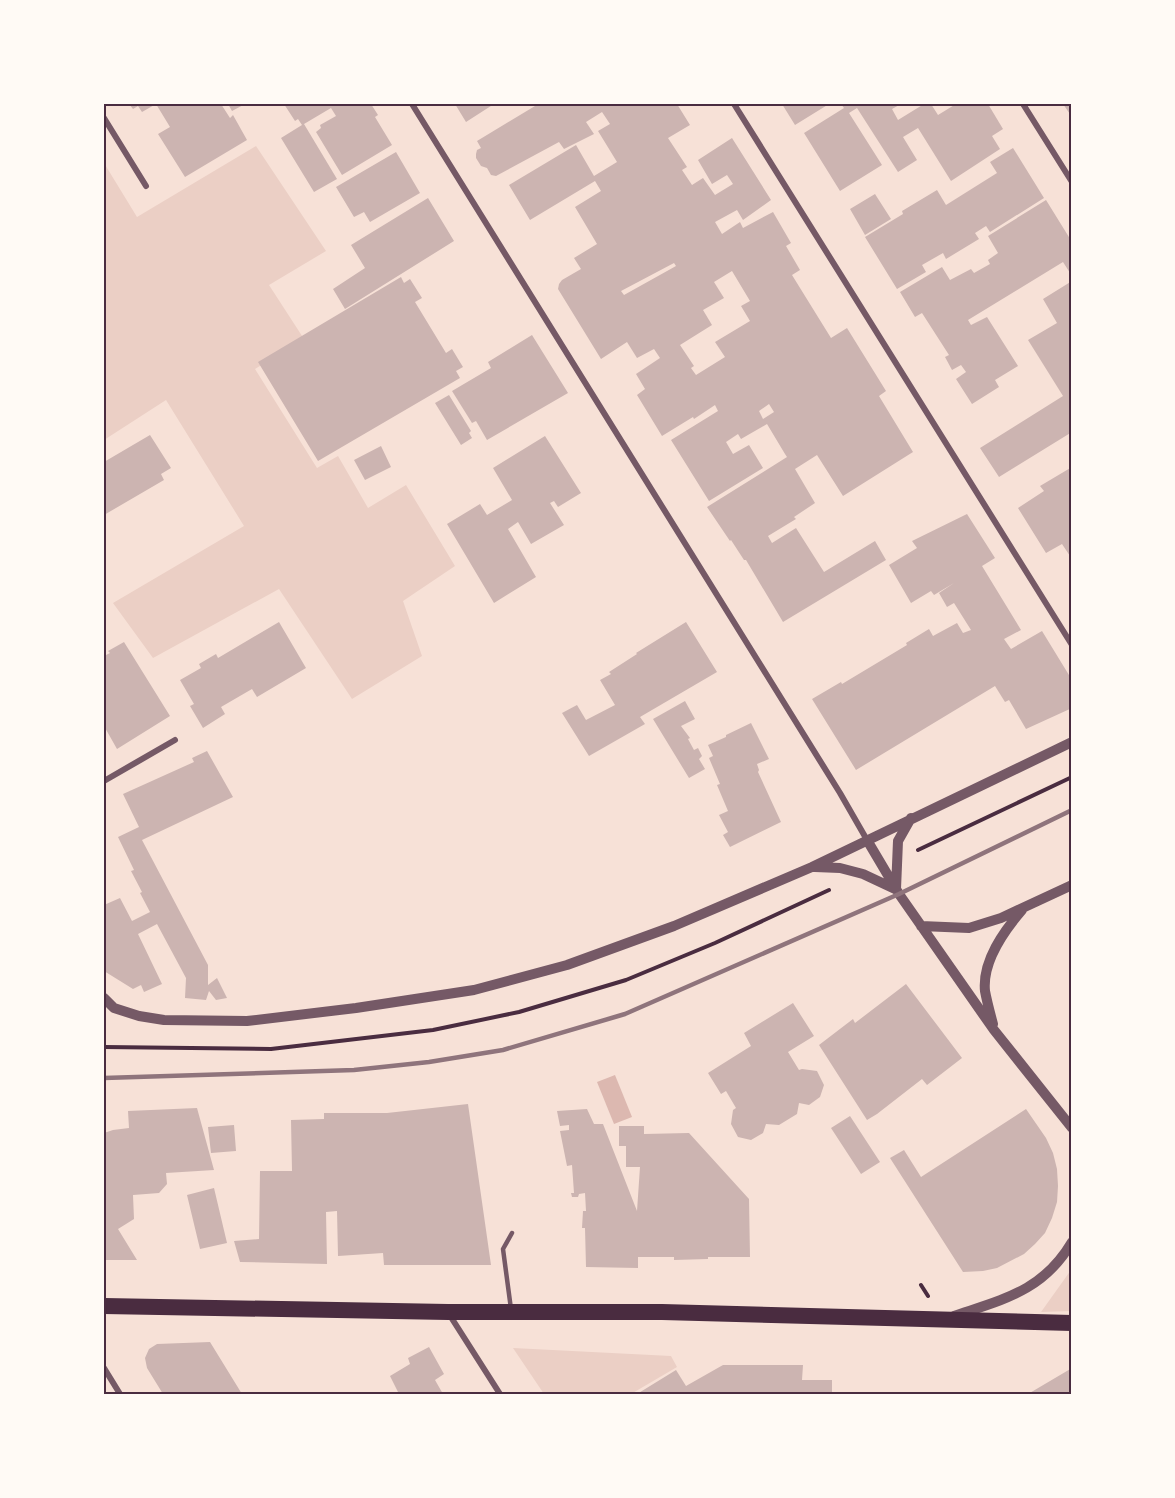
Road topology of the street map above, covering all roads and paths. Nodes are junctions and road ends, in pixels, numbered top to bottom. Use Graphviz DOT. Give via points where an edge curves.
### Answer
graph roads {
  1 [pos="412,104"];
  2 [pos="734,104"];
  3 [pos="1023,104"];
  4 [pos="104,118"];
  5 [pos="1071,182"];
  6 [pos="146,186"];
  7 [pos="1071,645"];
  8 [pos="175,740"];
  9 [pos="1071,742"];
  10 [pos="104,781"];
  11 [pos="912,818"];
  12 [pos="867,840"];
  13 [pos="812,867"];
  14 [pos="1071,885"];
  15 [pos="896,889"];
  16 [pos="1024,908"];
  17 [pos="921,926"];
  18 [pos="104,998"];
  19 [pos="109,1008"];
  20 [pos="994,1030"];
  21 [pos="1071,1128"];
  22 [pos="512,1233"];
  23 [pos="1071,1242"];
  24 [pos="104,1306"];
  25 [pos="448,1312"];
  26 [pos="511,1312"];
  27 [pos="941,1320"];
  28 [pos="1071,1323"];
  29 [pos="104,1368"];
  30 [pos="120,1395"];
  31 [pos="500,1395"];
  1 -- 12 [label="street"];
  2 -- 7 [label="street"];
  3 -- 5 [label="street"];
  4 -- 6 [label="street"];
  8 -- 10 [label="street"];
  9 -- 11 [label="street"];
  11 -- 12 [label="street"];
  11 -- 15 [label="street" via="898,841"];
  12 -- 13 [label="street"];
  12 -- 15 [label="street"];
  13 -- 15 [label="street" via="863,874"];
  13 -- 19 [label="street" via="674,926 567,966 474,990 247,1021 164,1020"];
  14 -- 16 [label="street"];
  15 -- 17 [label="street"];
  16 -- 17 [label="street" via="969,928"];
  16 -- 20 [label="street" via="989,960 985,989"];
  17 -- 20 [label="street"];
  18 -- 19 [label="street"];
  20 -- 21 [label="street"];
  22 -- 26 [label="lane" via="503,1249"];
  23 -- 27 [label="street" via="1051,1270 1034,1284 1015,1295"];
  24 -- 25 [label="highway"];
  25 -- 26 [label="highway"];
  25 -- 31 [label="street"];
  26 -- 27 [label="highway"];
  27 -- 28 [label="highway"];
  29 -- 30 [label="street"];
}
